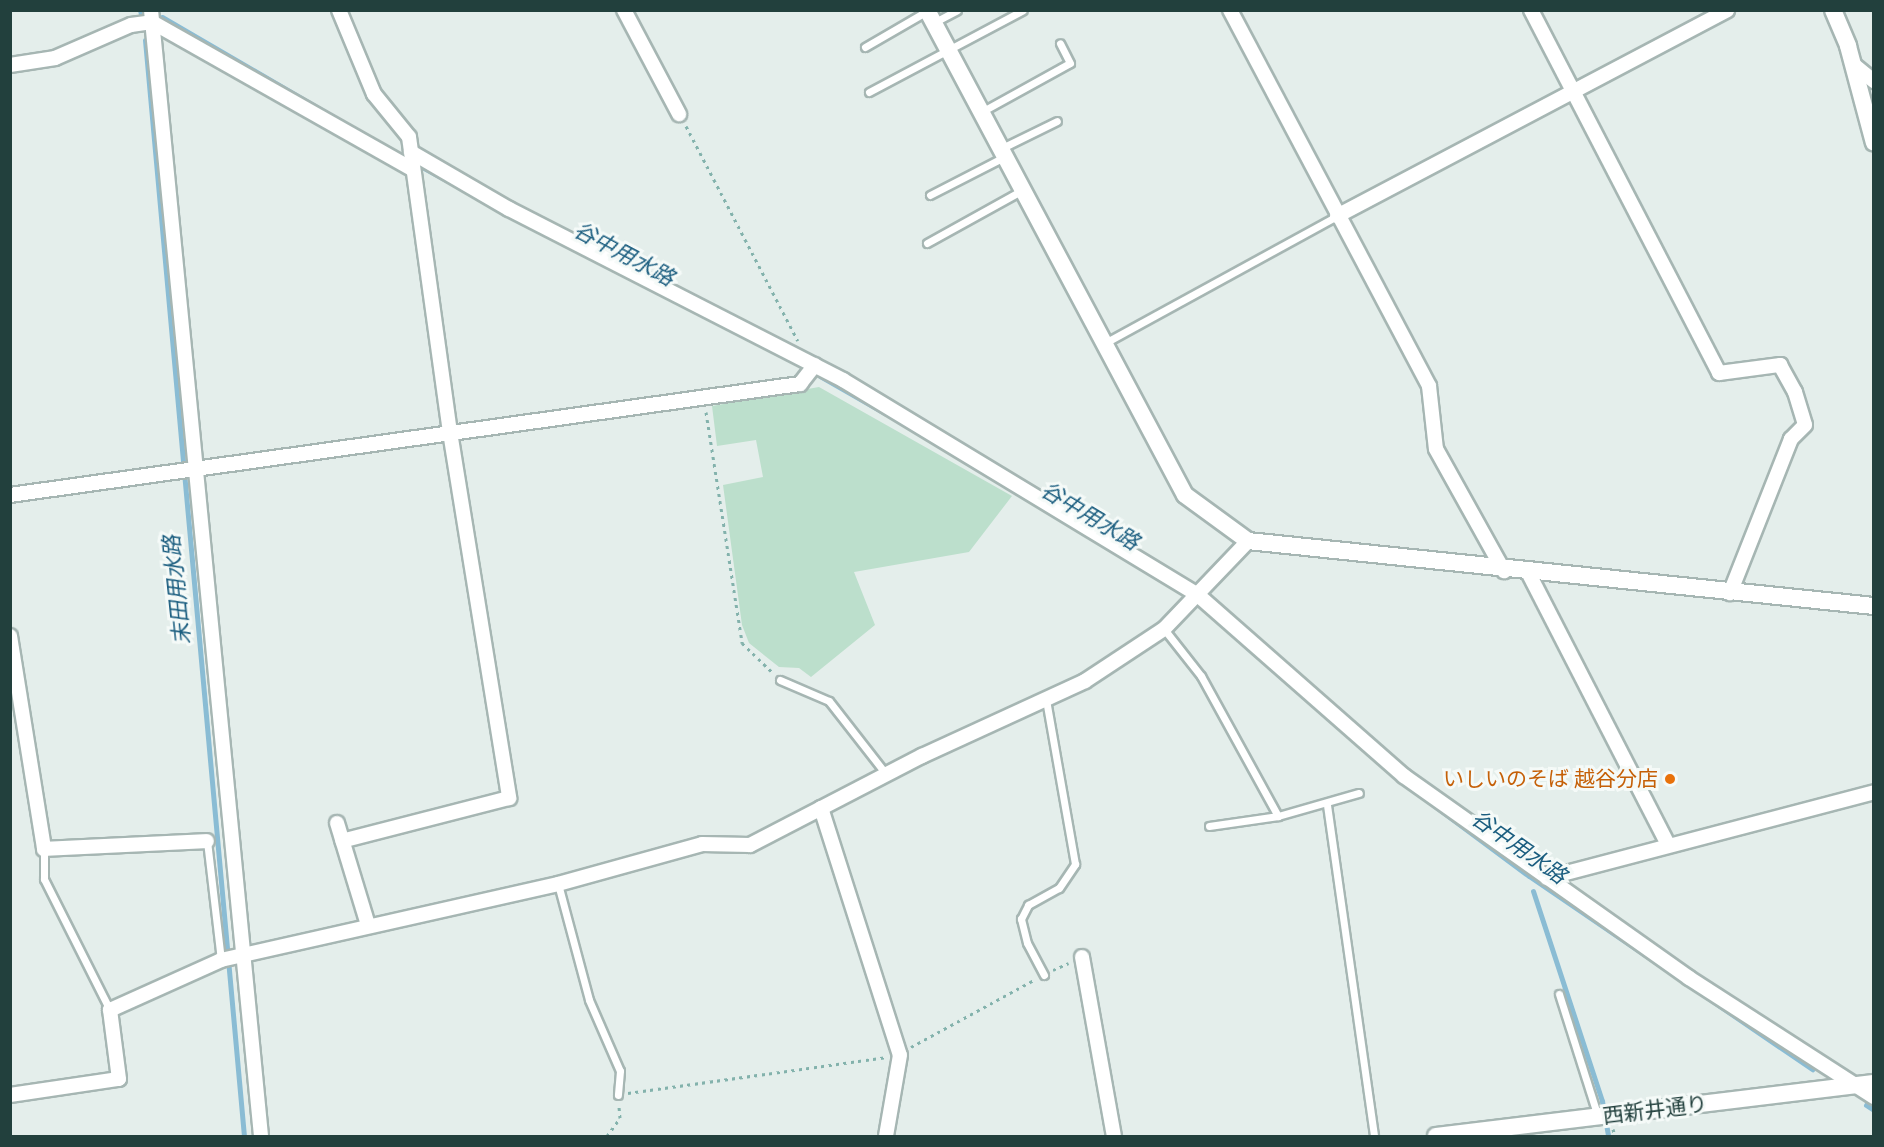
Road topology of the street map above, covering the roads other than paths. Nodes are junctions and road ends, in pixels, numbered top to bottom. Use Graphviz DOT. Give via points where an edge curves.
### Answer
graph roads {
  1 [pos="339,10"];
  2 [pos="624,10"];
  3 [pos="957,10"];
  4 [pos="1023,10"];
  5 [pos="1230,10"];
  6 [pos="1531,10"];
  7 [pos="1727,10"];
  8 [pos="1833,10"];
  9 [pos="929,15"];
  10 [pos="152,16"];
  11 [pos="1060,43"];
  12 [pos="865,47"];
  13 [pos="947,49"];
  14 [pos="10,65"];
  15 [pos="1854,65"];
  16 [pos="1874,81"];
  17 [pos="869,92"];
  18 [pos="1575,94"];
  19 [pos="980,112"];
  20 [pos="679,114"];
  21 [pos="1057,121"];
  22 [pos="1874,143"];
  23 [pos="411,152"];
  24 [pos="1002,153"];
  25 [pos="412,169"];
  26 [pos="1021,190"];
  27 [pos="930,195"];
  28 [pos="1337,216"];
  29 [pos="927,243"];
  30 [pos="1102,344"];
  31 [pos="815,365"];
  32 [pos="450,432"];
  33 [pos="196,472"];
  34 [pos="10,495"];
  35 [pos="1248,541"];
  36 [pos="1504,571"];
  37 [pos="1529,574"];
  38 [pos="1730,593"];
  39 [pos="1200,596"];
  40 [pos="1874,606"];
  41 [pos="1164,629"];
  42 [pos="10,636"];
  43 [pos="780,680"];
  44 [pos="1046,699"];
  45 [pos="886,774"];
  46 [pos="1874,792"];
  47 [pos="1359,793"];
  48 [pos="1327,805"];
  49 [pos="822,808"];
  50 [pos="1278,816"];
  51 [pos="337,823"];
  52 [pos="1209,826"];
  53 [pos="207,841"];
  54 [pos="342,841"];
  55 [pos="1667,842"];
  56 [pos="44,849"];
  57 [pos="1546,878"];
  58 [pos="558,884"];
  59 [pos="368,925"];
  60 [pos="245,954"];
  61 [pos="1082,957"];
  62 [pos="221,960"];
  63 [pos="1044,975"];
  64 [pos="1559,994"];
  65 [pos="110,1010"];
  66 [pos="1874,1083"];
  67 [pos="1856,1085"];
  68 [pos="10,1095"];
  69 [pos="618,1095"];
  70 [pos="1874,1097"];
  71 [pos="1598,1117"];
  72 [pos="261,1137"];
  73 [pos="886,1137"];
  74 [pos="1114,1137"];
  75 [pos="1374,1137"];
  76 [pos="1436,1137"];
  1 -- 23 [label="street" via="374,94 409,137"];
  2 -- 20 [label="street"];
  3 -- 9 [label="lane"];
  4 -- 13 [label="lane"];
  5 -- 28 [label="street"];
  6 -- 18 [label="street"];
  7 -- 18 [label="street"];
  8 -- 15 [label="street"];
  9 -- 12 [label="lane"];
  9 -- 13 [label="street"];
  10 -- 14 [label="street" via="55,57"];
  10 -- 25 [label="street"];
  10 -- 33 [label="street"];
  11 -- 19 [label="lane" via="1070,63"];
  13 -- 17 [label="lane"];
  13 -- 19 [label="street"];
  15 -- 16 [label="street"];
  15 -- 22 [label="street"];
  18 -- 28 [label="street"];
  18 -- 38 [label="street" via="1719,373 1780,365 1796,392 1804,426 1791,439"];
  19 -- 24 [label="street"];
  21 -- 24 [label="lane"];
  23 -- 25 [label="street"];
  23 -- 31 [label="street" via="509,209"];
  24 -- 26 [label="street"];
  24 -- 27 [label="lane"];
  25 -- 32 [label="street"];
  26 -- 29 [label="lane"];
  26 -- 30 [label="street"];
  28 -- 30 [label="lane"];
  28 -- 36 [label="street" via="1429,386 1436,449"];
  30 -- 35 [label="street" via="1185,495"];
  31 -- 32 [label="street" via="800,384"];
  31 -- 39 [label="street"];
  32 -- 33 [label="street"];
  32 -- 54 [label="street" via="509,798"];
  33 -- 34 [label="street"];
  33 -- 60 [label="street"];
  35 -- 36 [label="street"];
  35 -- 39 [label="street"];
  36 -- 37 [label="street"];
  37 -- 38 [label="street"];
  37 -- 55 [label="street"];
  38 -- 40 [label="street"];
  39 -- 41 [label="street"];
  39 -- 57 [label="street" via="1404,776"];
  41 -- 44 [label="street" via="1085,681"];
  41 -- 50 [label="lane" via="1202,676"];
  42 -- 56 [label="street"];
  43 -- 45 [label="lane" via="829,701"];
  44 -- 45 [label="street"];
  44 -- 63 [label="lane" via="1075,864 1059,888 1028,905 1021,919"];
  45 -- 49 [label="street"];
  46 -- 55 [label="street"];
  47 -- 48 [label="lane"];
  48 -- 50 [label="lane"];
  48 -- 75 [label="lane"];
  49 -- 58 [label="street" via="750,845 702,844"];
  49 -- 73 [label="street" via="900,1055"];
  50 -- 52 [label="lane"];
  51 -- 54 [label="street"];
  53 -- 56 [label="street"];
  53 -- 62 [label="lane"];
  54 -- 59 [label="street"];
  55 -- 57 [label="street"];
  56 -- 65 [label="lane" via="44,879"];
  57 -- 67 [label="street" via="1689,978"];
  58 -- 59 [label="street"];
  58 -- 69 [label="lane" via="589,1000 620,1071"];
  59 -- 60 [label="street"];
  60 -- 62 [label="street"];
  60 -- 72 [label="street"];
  61 -- 74 [label="street"];
  62 -- 65 [label="street"];
  64 -- 71 [label="lane"];
  65 -- 68 [label="street" via="119,1079"];
  66 -- 67 [label="street, 西新井通り"];
  67 -- 70 [label="street"];
  67 -- 71 [label="street, 西新井通り"];
  71 -- 76 [label="street, 西新井通り"];
}
